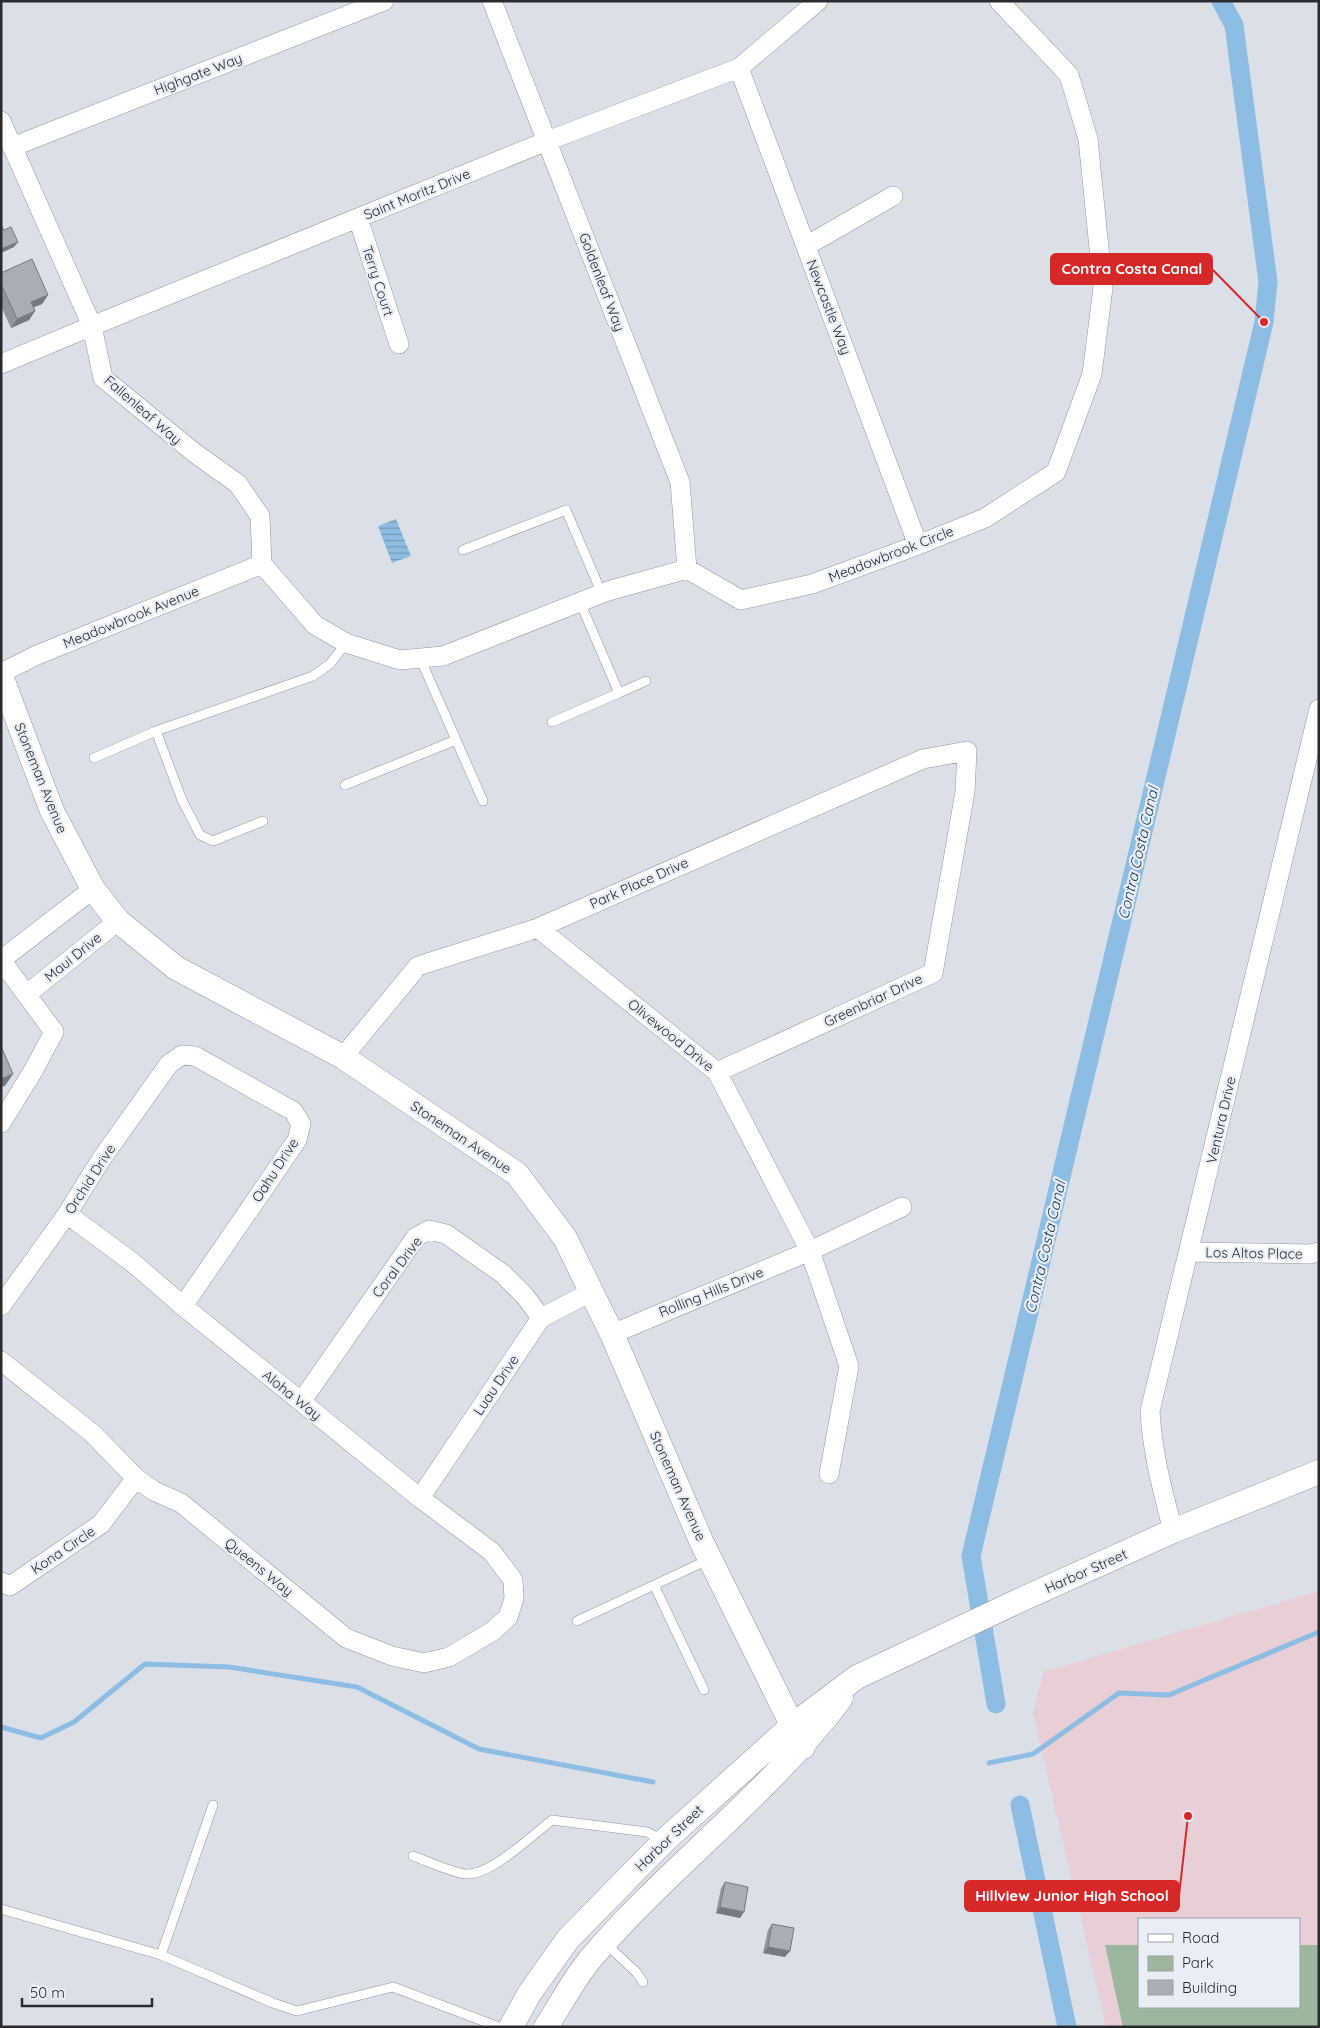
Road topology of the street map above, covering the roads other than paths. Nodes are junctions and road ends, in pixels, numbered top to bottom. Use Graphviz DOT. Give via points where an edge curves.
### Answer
graph roads {
  1 [pos="384,1"];
  2 [pos="492,1"];
  3 [pos="818,1"];
  4 [pos="999,1"];
  5 [pos="739,68"];
  6 [pos="1,122"];
  7 [pos="547,140"];
  8 [pos="12,147"];
  9 [pos="892,196"];
  10 [pos="358,218"];
  11 [pos="806,246"];
  12 [pos="92,326"];
  13 [pos="399,344"];
  14 [pos="1,364"];
  15 [pos="918,545"];
  16 [pos="463,550"];
  17 [pos="262,564"];
  18 [pos="687,569"];
  19 [pos="602,594"];
  20 [pos="580,602"];
  21 [pos="346,643"];
  22 [pos="420,658"];
  23 [pos="1,675"];
  24 [pos="646,682"];
  25 [pos="619,693"];
  26 [pos="1319,709"];
  27 [pos="552,722"];
  28 [pos="156,730"];
  29 [pos="456,740"];
  30 [pos="967,751"];
  31 [pos="94,758"];
  32 [pos="345,785"];
  33 [pos="483,801"];
  34 [pos="263,821"];
  35 [pos="93,889"];
  36 [pos="118,921"];
  37 [pos="538,928"];
  38 [pos="1,960"];
  39 [pos="27,994"];
  40 [pos="182,1055"];
  41 [pos="343,1057"];
  42 [pos="718,1072"];
  43 [pos="1,1123"];
  44 [pos="902,1207"];
  45 [pos="67,1214"];
  46 [pos="810,1251"];
  47 [pos="1189,1252"];
  48 [pos="1319,1252"];
  49 [pos="591,1292"];
  50 [pos="1,1306"];
  51 [pos="183,1306"];
  52 [pos="541,1318"];
  53 [pos="612,1334"];
  54 [pos="1,1361"];
  55 [pos="301,1402"];
  56 [pos="1319,1472"];
  57 [pos="829,1474"];
  58 [pos="136,1478"];
  59 [pos="420,1498"];
  60 [pos="1173,1532"];
  61 [pos="710,1559"];
  62 [pos="513,1580"];
  63 [pos="1,1582"];
  64 [pos="654,1585"];
  65 [pos="577,1621"];
  66 [pos="858,1677"];
  67 [pos="704,1690"];
  68 [pos="793,1725"];
  69 [pos="802,1747"];
  70 [pos="213,1805"];
  71 [pos="664,1841"];
  72 [pos="413,1856"];
  73 [pos="1,1909"];
  74 [pos="605,1944"];
  75 [pos="161,1955"];
  76 [pos="643,1982"];
  77 [pos="499,2027"];
  78 [pos="511,2027"];
  79 [pos="546,2027"];
  1 -- 8 [label="street, Highgate Way"];
  2 -- 7 [label="street, Goldenleaf Way"];
  3 -- 5 [label="street, Saint Moritz Drive"];
  4 -- 15 [label="street, Meadowbrook Circle" via="1068,75 1088,139 1103,288 1092,374 1056,472 985,518"];
  5 -- 7 [label="street, Saint Moritz Drive"];
  5 -- 11 [label="street, Newcastle Way"];
  6 -- 8 [label="street, Fallenleaf Way"];
  7 -- 10 [label="street, Saint Moritz Drive"];
  7 -- 18 [label="street, Goldenleaf Way" via="680,482"];
  8 -- 12 [label="street, Fallenleaf Way"];
  9 -- 11 [label="street"];
  10 -- 12 [label="street, Saint Moritz Drive"];
  10 -- 13 [label="street, Terry Court"];
  11 -- 15 [label="street, Newcastle Way"];
  12 -- 14 [label="street, Saint Moritz Drive"];
  12 -- 17 [label="street, Fallenleaf Way" via="103,378 238,484 260,516"];
  15 -- 18 [label="street, Meadowbrook Circle" via="812,584 741,600"];
  16 -- 19 [label="lane" via="566,510"];
  17 -- 21 [label="street" via="315,625"];
  17 -- 23 [label="street, Meadowbrook Avenue" via="37,655"];
  18 -- 19 [label="street"];
  19 -- 20 [label="street"];
  20 -- 22 [label="street" via="443,656"];
  20 -- 25 [label="lane"];
  21 -- 22 [label="street" via="400,660"];
  21 -- 28 [label="lane" via="330,664 313,676"];
  22 -- 29 [label="lane"];
  23 -- 35 [label="street, Stoneman Avenue" via="52,811"];
  24 -- 25 [label="lane"];
  25 -- 27 [label="lane"];
  26 -- 47 [label="street, Ventura Drive"];
  28 -- 31 [label="lane"];
  28 -- 34 [label="lane" via="182,800 200,835 213,841"];
  29 -- 32 [label="lane"];
  29 -- 33 [label="lane"];
  30 -- 37 [label="street, Park Place Drive" via="923,759"];
  30 -- 42 [label="street, Greenbriar Drive" via="965,792 933,973"];
  35 -- 36 [label="street, Stoneman Avenue"];
  35 -- 38 [label="street"];
  36 -- 39 [label="street, Maui Drive"];
  36 -- 41 [label="street, Stoneman Avenue" via="176,968"];
  37 -- 41 [label="street, Park Place Drive" via="418,966"];
  37 -- 42 [label="street, Olivewood Drive"];
  38 -- 39 [label="street"];
  39 -- 43 [label="street" via="54,1032"];
  40 -- 45 [label="street, Orchid Drive" via="168,1064"];
  40 -- 51 [label="street, Oahu Drive" via="195,1056 293,1111 301,1124 297,1140"];
  41 -- 49 [label="street, Stoneman Avenue" via="517,1174 565,1238"];
  42 -- 46 [label="street, Olivewood Drive"];
  44 -- 46 [label="street, Rolling Hills Drive"];
  45 -- 50 [label="street, Orchid Drive"];
  45 -- 51 [label="street, Aloha Way" via="132,1262"];
  46 -- 53 [label="street, Rolling Hills Drive"];
  46 -- 57 [label="street, Olivewood Drive" via="849,1366"];
  47 -- 48 [label="street, Los Altos Place"];
  47 -- 60 [label="street, Ventura Drive" via="1150,1411 1159,1476"];
  49 -- 52 [label="street, Luau Drive"];
  49 -- 53 [label="street, Stoneman Avenue"];
  51 -- 55 [label="street, Aloha Way"];
  52 -- 55 [label="street, Coral Drive" via="503,1274 446,1234 428,1230 416,1237"];
  52 -- 59 [label="street, Luau Drive"];
  53 -- 61 [label="street, Stoneman Avenue"];
  54 -- 58 [label="street, Queens Way" via="92,1433"];
  55 -- 59 [label="street, Aloha Way"];
  56 -- 60 [label="street, Harbor Street"];
  58 -- 62 [label="street, Queens Way" via="181,1504 346,1638 392,1656 424,1663 449,1657 493,1631 508,1617 514,1599"];
  58 -- 63 [label="street, Kona Circle" via="101,1524 10,1586"];
  59 -- 62 [label="street, Aloha Way" via="492,1552"];
  60 -- 66 [label="street, Harbor Street"];
  61 -- 64 [label="lane"];
  61 -- 68 [label="street, Stoneman Avenue"];
  64 -- 65 [label="lane"];
  64 -- 67 [label="lane"];
  66 -- 68 [label="street, Harbor Street"];
  66 -- 69 [label="street, Harbor Street"];
  68 -- 69 [label="street, Stoneman Avenue"];
  68 -- 71 [label="street, Harbor Street"];
  69 -- 74 [label="street, Harbor Street"];
  70 -- 75 [label="lane"];
  71 -- 72 [label="lane" via="648,1832 552,1820 504,1858 480,1872 466,1875"];
  71 -- 78 [label="street, Harbor Street" via="568,1938 529,1994"];
  73 -- 75 [label="lane"];
  74 -- 76 [label="lane"];
  74 -- 79 [label="street, Harbor Street" via="591,1958"];
  75 -- 77 [label="lane" via="298,2011 393,1987"];
}
